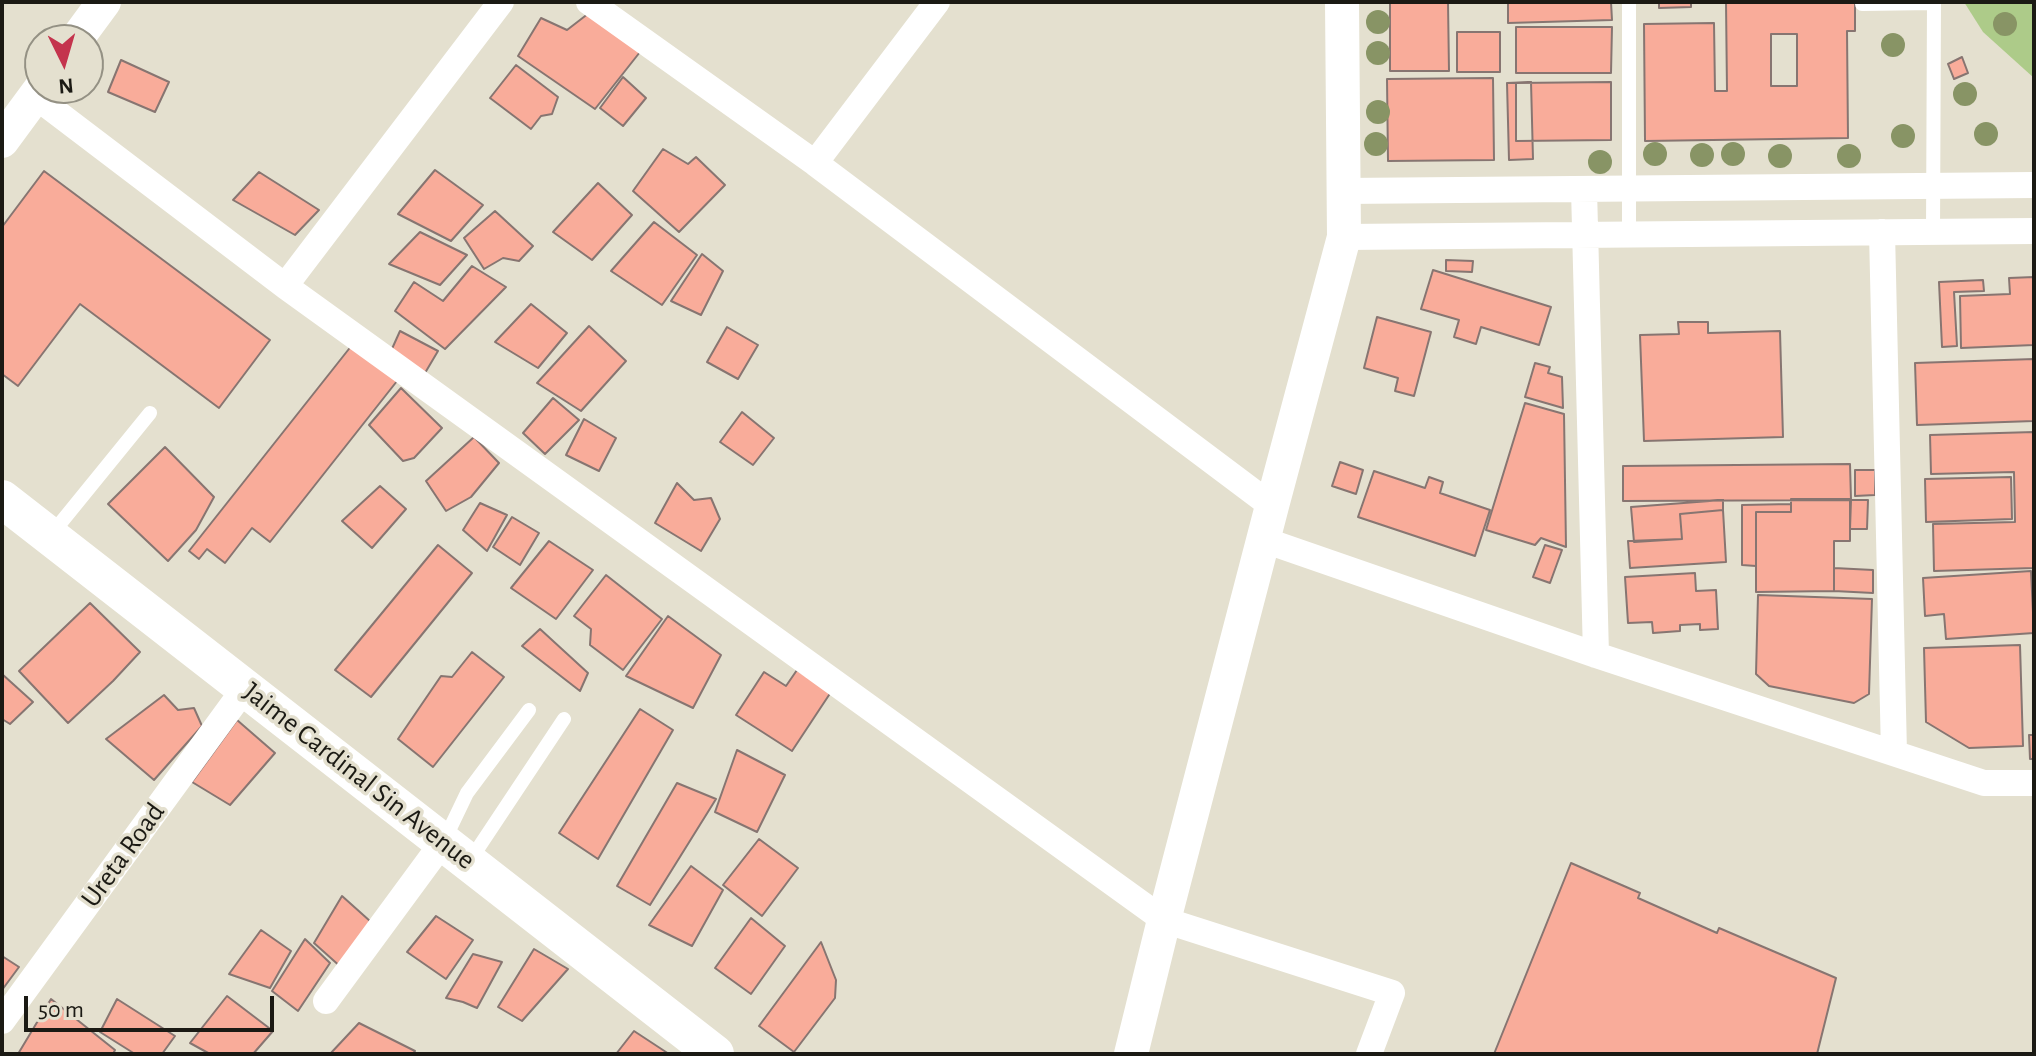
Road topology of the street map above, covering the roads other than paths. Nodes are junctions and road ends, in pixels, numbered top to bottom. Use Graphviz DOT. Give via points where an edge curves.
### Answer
graph roads {
  1 [pos="104,2"];
  2 [pos="501,2"];
  3 [pos="589,2"];
  4 [pos="937,2"];
  5 [pos="1342,2"];
  6 [pos="1629,2"];
  7 [pos="1934,3"];
  8 [pos="1862,4"];
  9 [pos="88,24"];
  10 [pos="29,104"];
  11 [pos="53,104"];
  12 [pos="2,141"];
  13 [pos="815,163"];
  14 [pos="2034,185"];
  15 [pos="1934,186"];
  16 [pos="1584,189"];
  17 [pos="1629,189"];
  18 [pos="1343,191"];
  19 [pos="2034,231"];
  20 [pos="1882,232"];
  21 [pos="1933,232"];
  22 [pos="1585,235"];
  23 [pos="1629,235"];
  24 [pos="1344,237"];
  25 [pos="285,286"];
  26 [pos="150,413"];
  27 [pos="2,499"];
  28 [pos="1272,506"];
  29 [pos="49,536"];
  30 [pos="1264,540"];
  31 [pos="1596,655"];
  32 [pos="245,688"];
  33 [pos="529,710"];
  34 [pos="564,719"];
  35 [pos="1894,753"];
  36 [pos="2034,783"];
  37 [pos="456,852"];
  38 [pos="1164,920"];
  39 [pos="326,1001"];
  40 [pos="2,1021"];
  41 [pos="715,1054"];
  42 [pos="1131,1054"];
  43 [pos="1369,1054"];
  1 -- 9 [label="street"];
  2 -- 25 [label="street"];
  3 -- 13 [label="street"];
  4 -- 13 [label="street"];
  5 -- 18 [label="street"];
  6 -- 17 [label="lane"];
  7 -- 8 [label="lane"];
  7 -- 15 [label="lane"];
  10 -- 12 [label="street"];
  11 -- 25 [label="street"];
  13 -- 28 [label="street"];
  14 -- 15 [label="street"];
  15 -- 17 [label="street"];
  15 -- 21 [label="lane"];
  16 -- 17 [label="street"];
  16 -- 18 [label="street"];
  16 -- 22 [label="street"];
  17 -- 23 [label="lane"];
  18 -- 24 [label="street"];
  19 -- 21 [label="street"];
  20 -- 21 [label="street"];
  20 -- 23 [label="street"];
  20 -- 35 [label="street"];
  22 -- 23 [label="street"];
  22 -- 24 [label="street"];
  22 -- 31 [label="street"];
  24 -- 28 [label="street"];
  25 -- 38 [label="street"];
  26 -- 29 [label="lane"];
  27 -- 29 [label="main road, Jaime Cardinal Sin Avenue"];
  28 -- 30 [label="street"];
  29 -- 32 [label="main road, Jaime Cardinal Sin Avenue"];
  30 -- 31 [label="street"];
  30 -- 38 [label="street"];
  31 -- 35 [label="street"];
  32 -- 37 [label="main road, Jaime Cardinal Sin Avenue"];
  32 -- 40 [label="street, Ureta Road"];
  33 -- 37 [label="lane" via="467,793"];
  34 -- 37 [label="lane"];
  35 -- 36 [label="street" via="1984,783"];
  37 -- 39 [label="street"];
  37 -- 41 [label="main road, Jaime Cardinal Sin Avenue"];
  38 -- 42 [label="street"];
  38 -- 43 [label="street" via="1392,993"];
}
